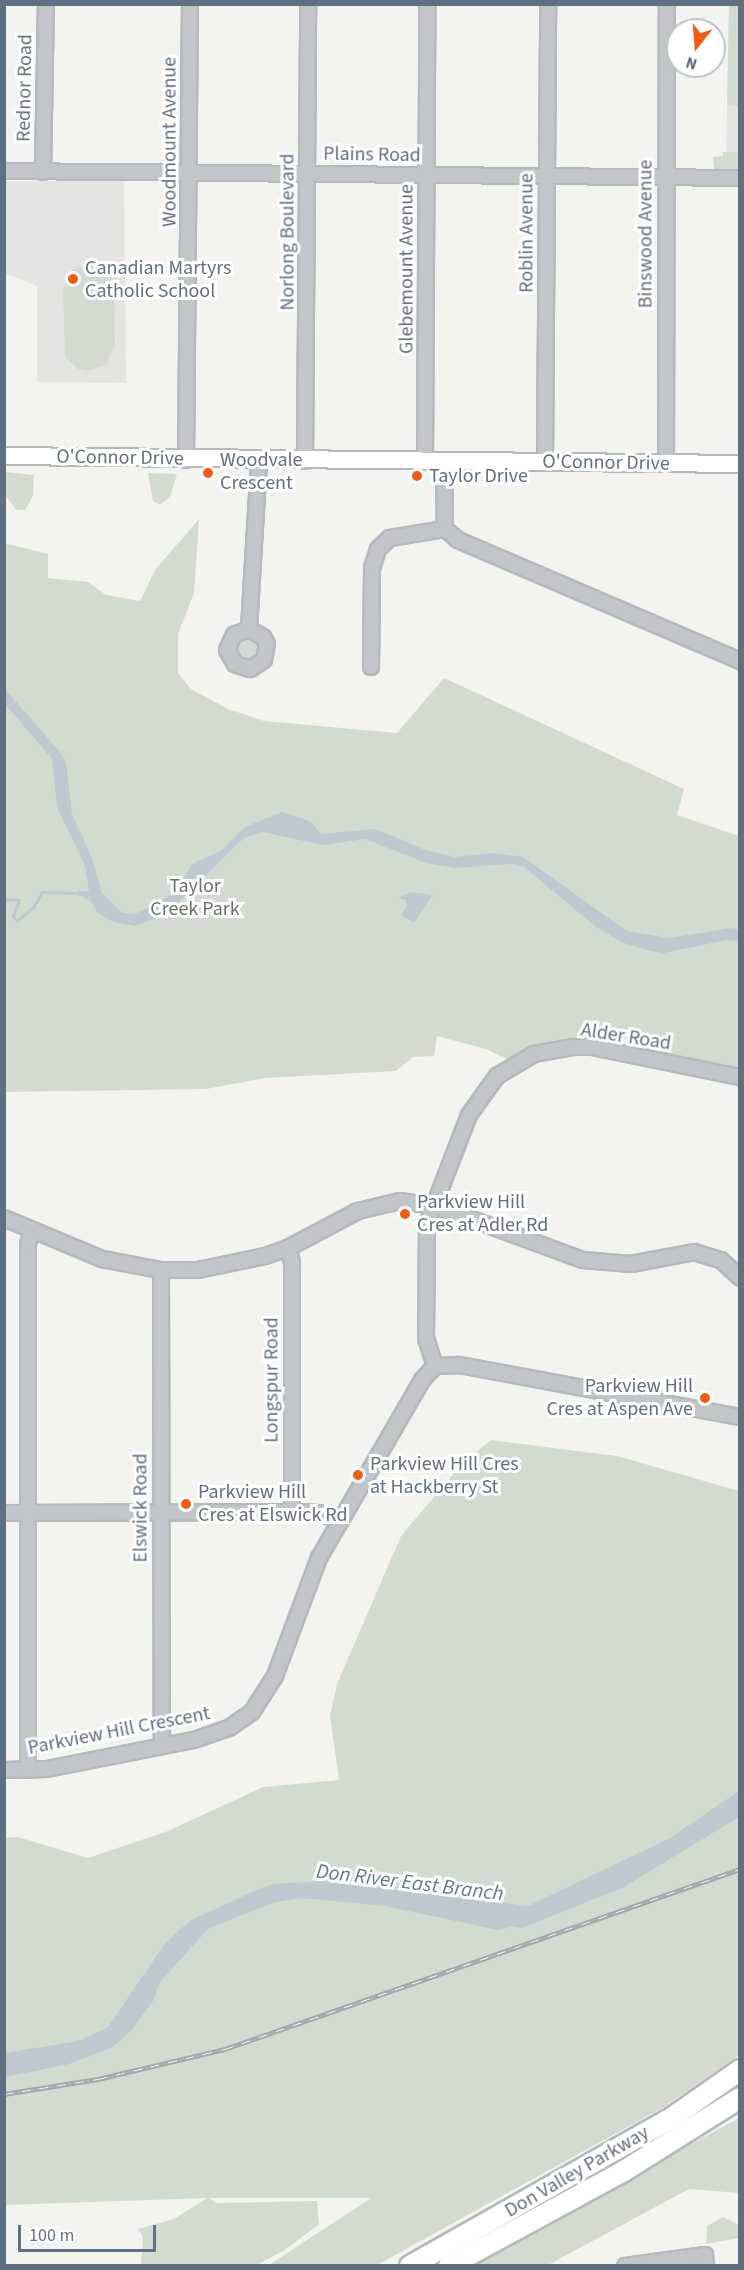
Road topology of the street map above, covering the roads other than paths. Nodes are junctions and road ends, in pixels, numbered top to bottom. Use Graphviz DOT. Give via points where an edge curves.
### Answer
graph roads {
  1 [pos="45,4"];
  2 [pos="190,4"];
  3 [pos="309,4"];
  4 [pos="427,4"];
  5 [pos="548,4"];
  6 [pos="667,4"];
  7 [pos="4,171"];
  8 [pos="43,172"];
  9 [pos="190,173"];
  10 [pos="309,174"];
  11 [pos="427,175"];
  12 [pos="547,175"];
  13 [pos="666,176"];
  14 [pos="740,178"];
  15 [pos="4,456"];
  16 [pos="186,460"];
  17 [pos="259,461"];
  18 [pos="305,461"];
  19 [pos="425,462"];
  20 [pos="444,462"];
  21 [pos="545,462"];
  22 [pos="666,464"];
  23 [pos="740,464"];
  24 [pos="445,529"];
  25 [pos="249,629"];
  26 [pos="740,661"];
  27 [pos="371,667"];
  28 [pos="740,1077"];
  29 [pos="436,1206"];
  30 [pos="4,1218"];
  31 [pos="32,1231"];
  32 [pos="288,1248"];
  33 [pos="161,1270"];
  34 [pos="740,1278"];
  35 [pos="435,1366"];
  36 [pos="740,1417"];
  37 [pos="161,1512"];
  38 [pos="292,1512"];
  39 [pos="4,1513"];
  40 [pos="27,1513"];
  41 [pos="339,1520"];
  42 [pos="162,1746"];
  43 [pos="4,1770"];
  44 [pos="28,1770"];
  45 [pos="740,2070"];
  46 [pos="740,2098"];
  47 [pos="410,2265"];
  48 [pos="449,2265"];
  49 [pos="625,2265"];
  50 [pos="706,2265"];
  1 -- 8 [label="street, Rednor Road"];
  2 -- 9 [label="street, Woodmount Avenue"];
  3 -- 10 [label="street, Norlong Boulevard"];
  4 -- 11 [label="street, Glebemount Avenue"];
  5 -- 12 [label="street, Roblin Avenue"];
  6 -- 13 [label="street, Binswood Avenue"];
  7 -- 8 [label="street, Plains Road"];
  8 -- 9 [label="street, Plains Road"];
  9 -- 10 [label="street, Plains Road"];
  9 -- 16 [label="street, Woodmount Avenue"];
  10 -- 11 [label="street, Plains Road"];
  10 -- 18 [label="street, Norlong Boulevard"];
  11 -- 12 [label="street, Plains Road"];
  11 -- 19 [label="street, Glebemount Avenue"];
  12 -- 13 [label="street, Plains Road"];
  12 -- 21 [label="street, Roblin Avenue"];
  13 -- 14 [label="street, Plains Road"];
  13 -- 22 [label="street, Binswood Avenue"];
  15 -- 16 [label="main road, O'Connor Drive"];
  16 -- 17 [label="main road, O'Connor Drive"];
  17 -- 18 [label="main road, O'Connor Drive"];
  17 -- 25 [label="street"];
  18 -- 19 [label="main road, O'Connor Drive"];
  19 -- 20 [label="main road, O'Connor Drive"];
  20 -- 21 [label="main road, O'Connor Drive"];
  20 -- 24 [label="street"];
  21 -- 22 [label="main road, O'Connor Drive"];
  22 -- 23 [label="main road, O'Connor Drive"];
  24 -- 26 [label="street" via="458,540"];
  24 -- 27 [label="street" via="390,538 378,549 372,568"];
  28 -- 29 [label="street, Alder Road" via="592,1047 534,1054 513,1065 483,1092 469,1115"];
  29 -- 32 [label="street" via="400,1201 358,1211"];
  29 -- 34 [label="street" via="582,1260 631,1264 694,1252 720,1260"];
  29 -- 35 [label="street, Alder Road" via="427,1224 424,1260 426,1339"];
  30 -- 31 [label="street"];
  31 -- 33 [label="street" via="102,1259"];
  31 -- 40 [label="street" via="28,1244"];
  32 -- 33 [label="street" via="232,1266"];
  32 -- 38 [label="street, Longspur Road"];
  33 -- 37 [label="street, Elswick Road"];
  35 -- 36 [label="street" via="459,1365"];
  35 -- 41 [label="street, Parkview Hill Crescent" via="422,1380"];
  37 -- 38 [label="street"];
  37 -- 40 [label="street"];
  37 -- 42 [label="street, Elswick Road"];
  38 -- 41 [label="street" via="319,1513"];
  39 -- 40 [label="street"];
  40 -- 44 [label="street"];
  41 -- 42 [label="street, Parkview Hill Crescent" via="308,1580 275,1676 252,1712 220,1732"];
  42 -- 44 [label="street, Parkview Hill Crescent"];
  43 -- 44 [label="street, Parkview Hill Crescent"];
  45 -- 47 [label="highway, Don Valley Parkway" via="664,2123"];
  46 -- 48 [label="highway, Don Valley Parkway" via="624,2171"];
  49 -- 50 [label="street" via="705,2255"];
}
